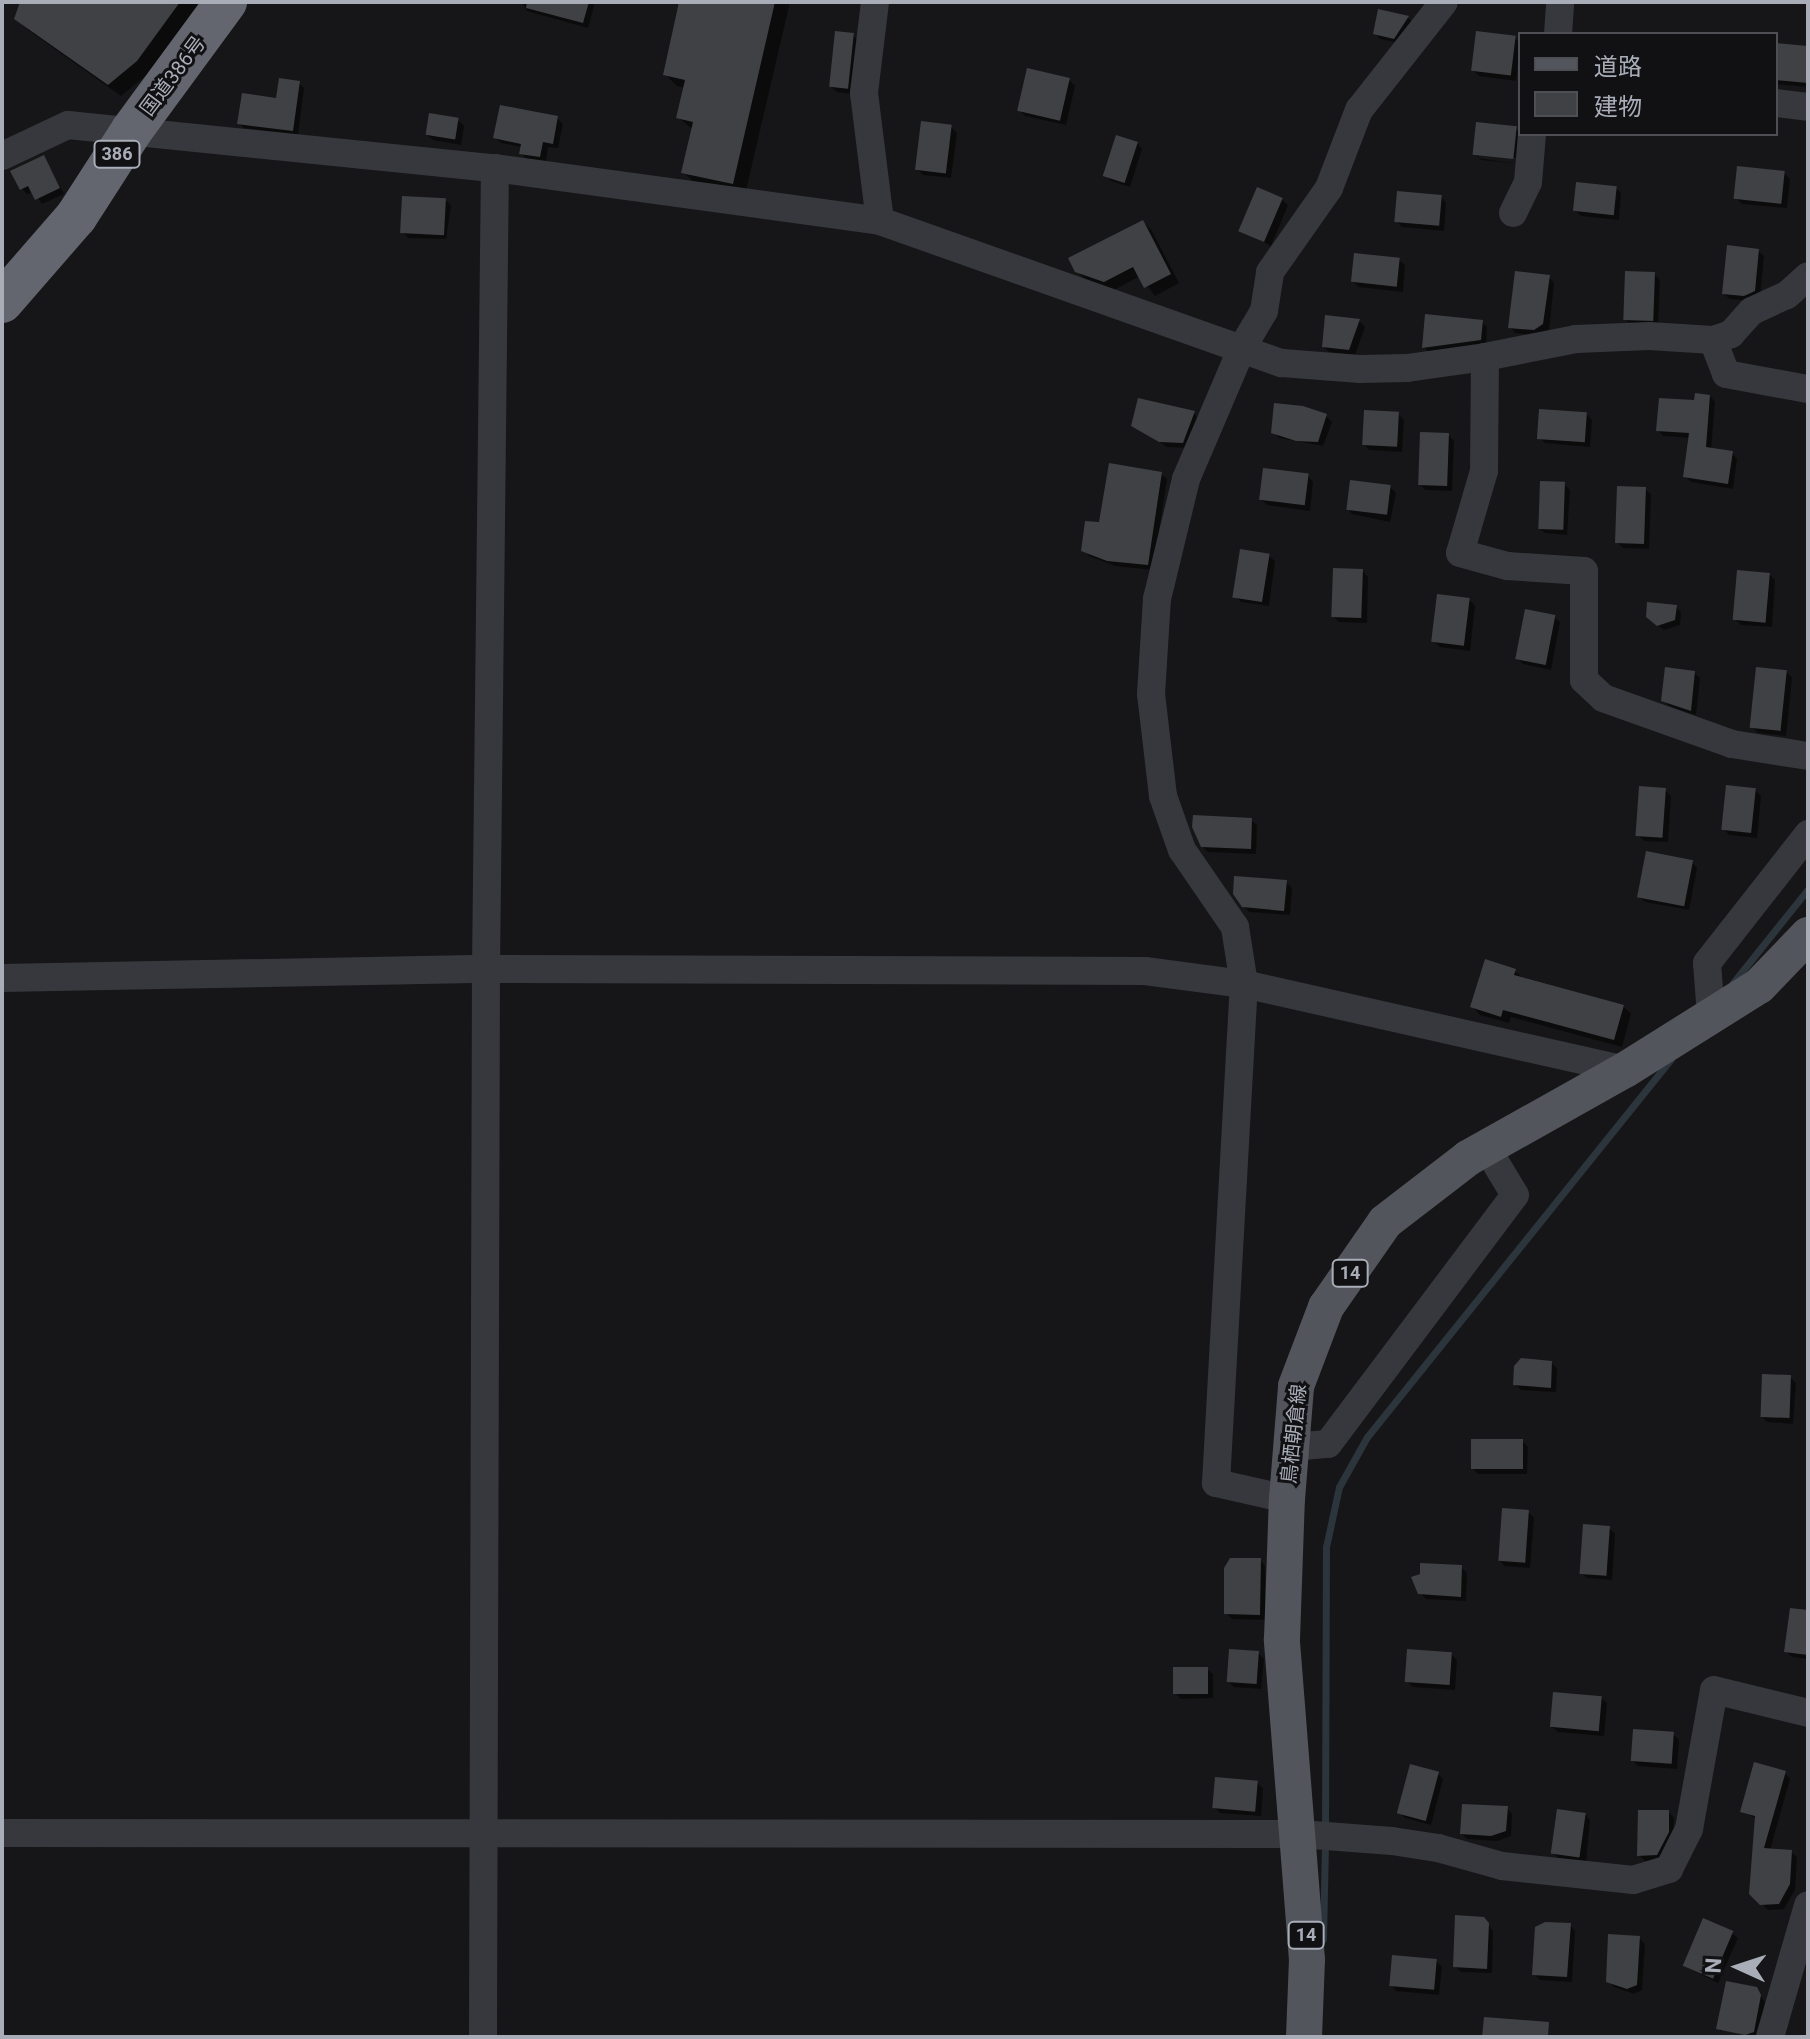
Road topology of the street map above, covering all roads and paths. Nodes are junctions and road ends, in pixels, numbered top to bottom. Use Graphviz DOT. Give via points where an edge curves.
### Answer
graph roads {
  1 [pos="226,2"];
  2 [pos="875,2"];
  3 [pos="1444,2"];
  4 [pos="1560,2"];
  5 [pos="1558,32"];
  6 [pos="1778,103"];
  7 [pos="1808,107"];
  8 [pos="132,130"];
  9 [pos="1532,136"];
  10 [pos="2,156"];
  11 [pos="495,168"];
  12 [pos="1513,213"];
  13 [pos="880,221"];
  14 [pos="1808,276"];
  15 [pos="2,302"];
  16 [pos="1713,340"];
  17 [pos="1242,348"];
  18 [pos="1485,357"];
  19 [pos="1808,389"];
  20 [pos="1808,756"];
  21 [pos="1808,834"];
  22 [pos="1808,935"];
  23 [pos="486,969"];
  24 [pos="2,978"];
  25 [pos="1244,984"];
  26 [pos="1711,1015"];
  27 [pos="1625,1070"];
  28 [pos="1486,1147"];
  29 [pos="1292,1447"];
  30 [pos="1287,1499"];
  31 [pos="1808,1713"];
  32 [pos="484,1831"];
  33 [pos="2,1833"];
  34 [pos="1300,1834"];
  35 [pos="1808,1905"];
  36 [pos="483,2037"];
  37 [pos="1304,2037"];
  38 [pos="1770,2037"];
  1 -- 8 [label="highway, 国道386号 / 386"];
  2 -- 13 [label="street" via="864,93"];
  3 -- 17 [label="street" via="1359,110 1329,188 1270,272 1264,311"];
  4 -- 5 [label="street"];
  6 -- 7 [label="street"];
  8 -- 10 [label="street" via="68,125"];
  8 -- 11 [label="street"];
  8 -- 15 [label="highway, 国道386号 / 386" via="76,217"];
  9 -- 12 [label="street" via="1528,182"];
  11 -- 13 [label="street"];
  11 -- 23 [label="street"];
  13 -- 17 [label="street"];
  14 -- 16 [label="street" via="1787,295 1752,311 1731,334"];
  16 -- 18 [label="street" via="1576,339"];
  16 -- 19 [label="street" via="1726,374"];
  17 -- 18 [label="street" via="1282,363 1360,369"];
  17 -- 25 [label="street" via="1186,479 1169,542 1157,599 1151,694 1163,796 1182,850 1235,927"];
  18 -- 20 [label="street" via="1484,471 1460,553 1507,566 1584,571 1584,680 1603,698 1732,744"];
  21 -- 26 [label="street" via="1707,963"];
  22 -- 26 [label="main road, 鳥栖朝倉線 / 14" via="1759,986"];
  23 -- 24 [label="street"];
  23 -- 25 [label="street" via="1145,971"];
  23 -- 32 [label="street"];
  25 -- 27 [label="street"];
  25 -- 30 [label="street" via="1216,1483"];
  26 -- 27 [label="main road, 鳥栖朝倉線 / 14"];
  27 -- 28 [label="main road, 鳥栖朝倉線 / 14"];
  28 -- 29 [label="main road, 鳥栖朝倉線 / 14" via="1385,1222 1326,1307 1296,1386"];
  28 -- 29 [label="street" via="1515,1195 1328,1444"];
  29 -- 30 [label="main road, 鳥栖朝倉線 / 14"];
  30 -- 34 [label="main road, 鳥栖朝倉線 / 14" via="1282,1639"];
  31 -- 34 [label="street" via="1714,1690 1689,1829 1669,1869 1633,1880 1502,1866 1392,1841"];
  32 -- 33 [label="street"];
  32 -- 34 [label="street"];
  32 -- 36 [label="street"];
  34 -- 37 [label="main road, 鳥栖朝倉線 / 14" via="1307,1960"];
  35 -- 38 [label="street"];
}
